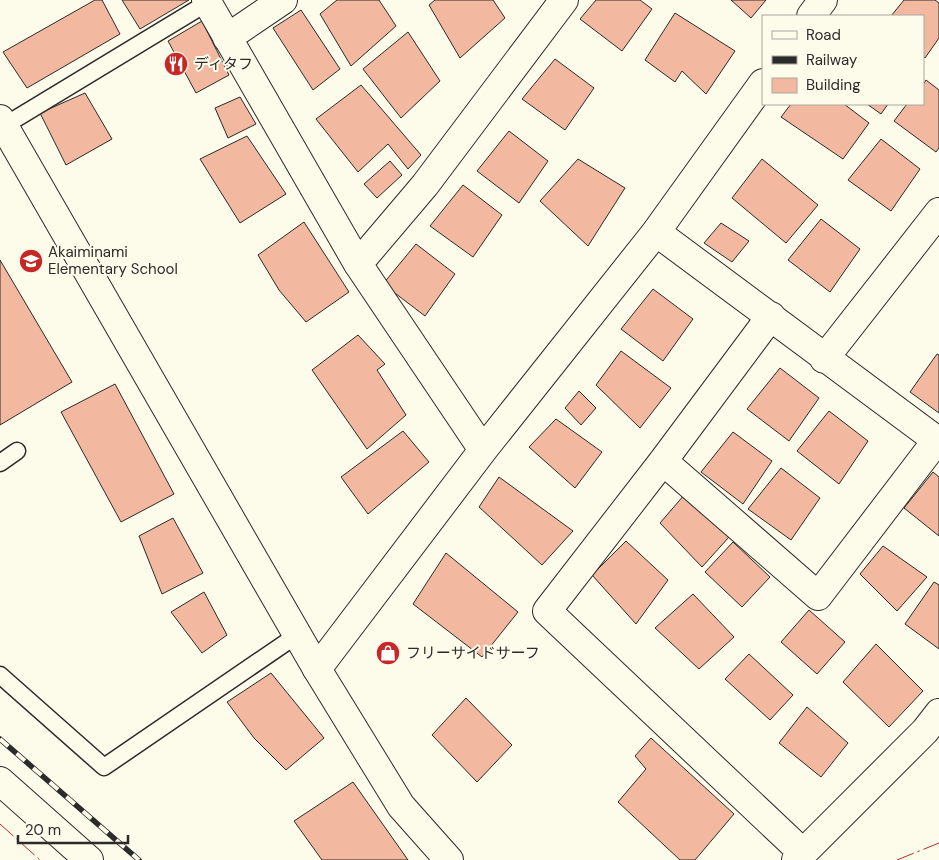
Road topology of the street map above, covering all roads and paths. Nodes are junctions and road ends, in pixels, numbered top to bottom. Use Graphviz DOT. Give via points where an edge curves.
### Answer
graph roads {
  1 [pos="283,0"];
  2 [pos="564,0"];
  3 [pos="823,0"];
  4 [pos="206,2"];
  5 [pos="812,15"];
  6 [pos="227,38"];
  7 [pos="762,84"];
  8 [pos="2,122"];
  9 [pos="939,212"];
  10 [pos="656,232"];
  11 [pos="358,264"];
  12 [pos="771,316"];
  13 [pos="824,359"];
  14 [pos="938,441"];
  15 [pos="483,450"];
  16 [pos="17,451"];
  17 [pos="663,462"];
  18 [pos="0,463"];
  19 [pos="297,635"];
  20 [pos="317,669"];
  21 [pos="0,675"];
  22 [pos="934,729"];
  23 [pos="0,781"];
  24 [pos="800,856"];
  25 [pos="89,860"];
  26 [pos="450,860"];
  1 -- 6 [label="street"];
  2 -- 11 [label="street" via="425,185"];
  3 -- 5 [label="street"];
  4 -- 6 [label="street"];
  4 -- 8 [label="lane"];
  6 -- 11 [label="street"];
  7 -- 10 [label="street"];
  8 -- 19 [label="street"];
  9 -- 13 [label="street"];
  10 -- 12 [label="street"];
  10 -- 15 [label="street"];
  11 -- 15 [label="street"];
  12 -- 13 [label="street"];
  12 -- 17 [label="street"];
  13 -- 14 [label="street"];
  14 -- 17 [label="street" via="818,596"];
  15 -- 20 [label="street"];
  16 -- 18 [label="lane"];
  17 -- 24 [label="street" via="547,611"];
  19 -- 20 [label="street"];
  19 -- 21 [label="lane" via="104,767"];
  20 -- 26 [label="street" via="402,806"];
  22 -- 24 [label="street"];
  23 -- 25 [label="street"];
}
